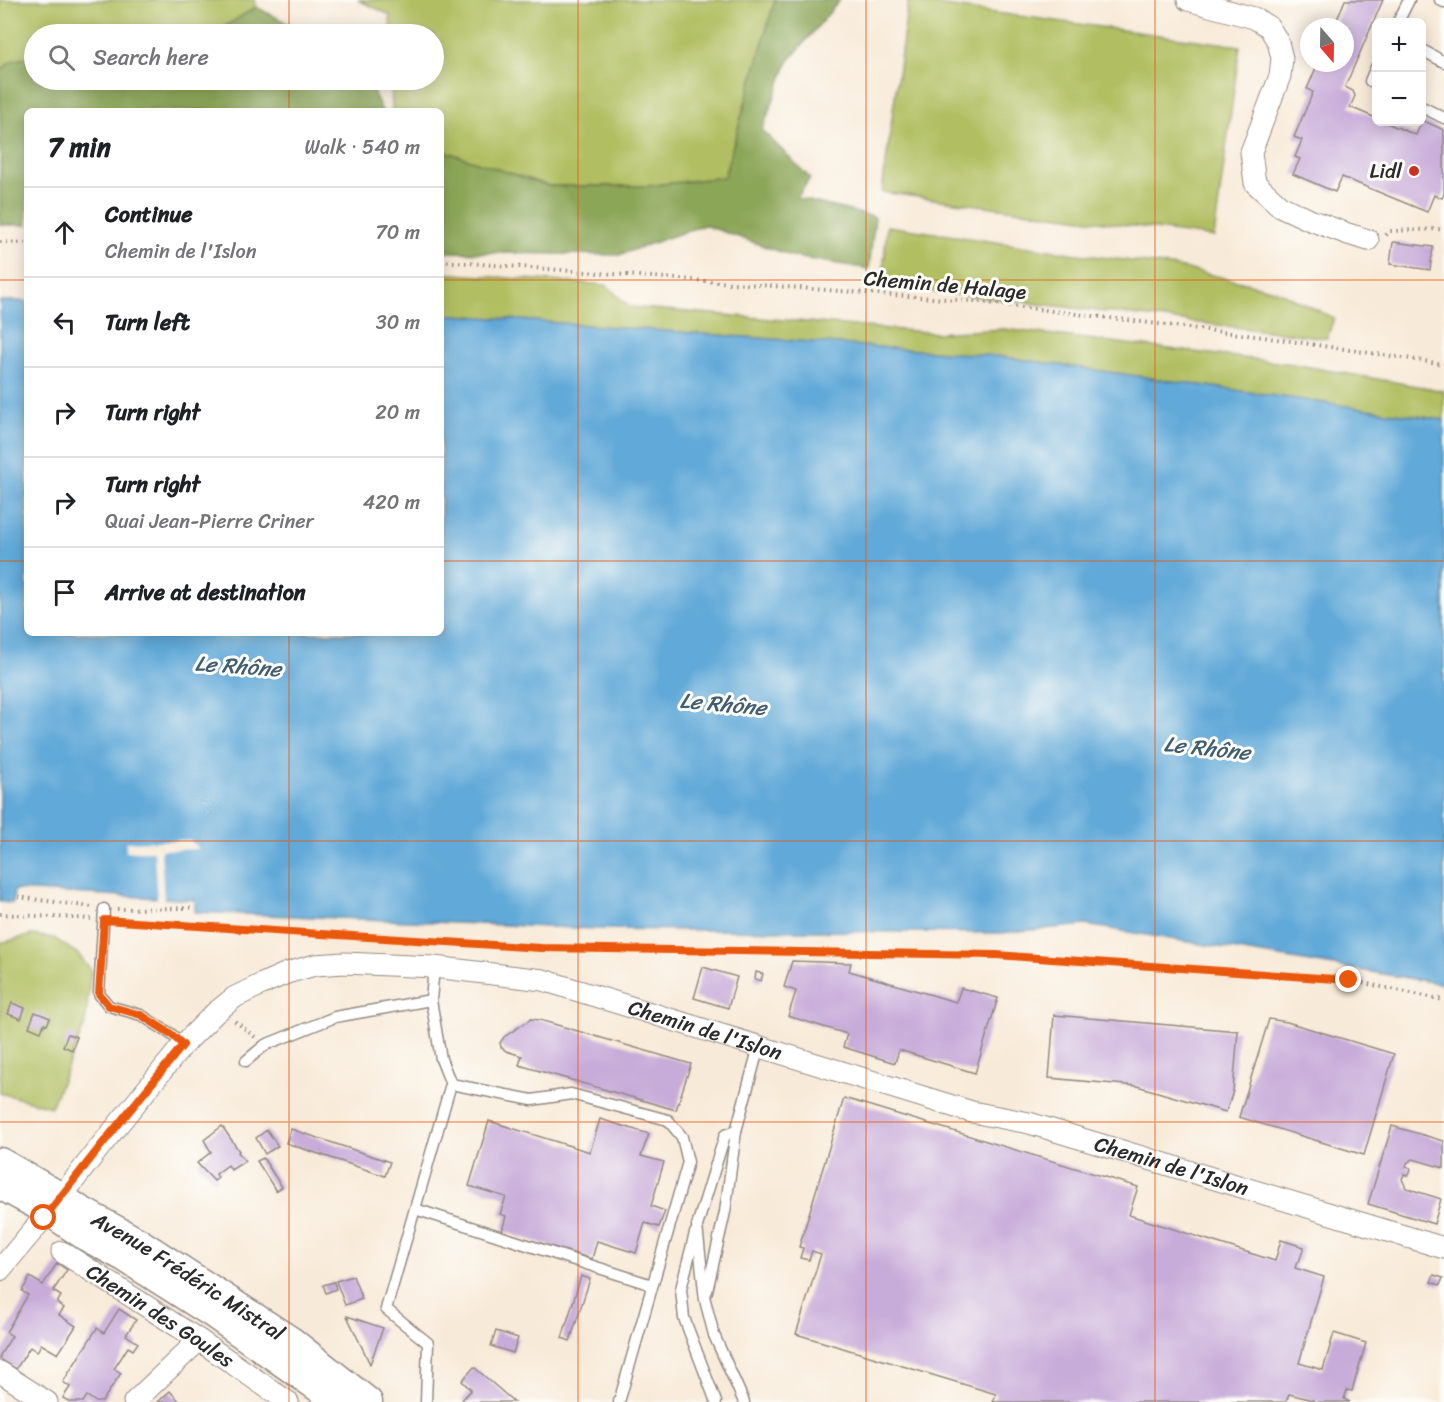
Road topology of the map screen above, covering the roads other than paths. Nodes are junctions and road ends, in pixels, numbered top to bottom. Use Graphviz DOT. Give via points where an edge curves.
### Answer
graph roads {
  1 [pos="1188,0"];
  2 [pos="1409,0"];
  3 [pos="1400,18"];
  4 [pos="1426,52"];
  5 [pos="1444,62"];
  6 [pos="1426,108"];
  7 [pos="1444,118"];
  8 [pos="1368,240"];
  9 [pos="104,914"];
  10 [pos="434,968"];
  11 [pos="431,1000"];
  12 [pos="183,1045"];
  13 [pos="759,1046"];
  14 [pos="246,1061"];
  15 [pos="451,1084"];
  16 [pos="736,1131"];
  17 [pos="0,1162"];
  18 [pos="0,1185"];
  19 [pos="56,1204"];
  20 [pos="415,1209"];
  21 [pos="697,1226"];
  22 [pos="1444,1248"];
  23 [pos="62,1252"];
  24 [pos="0,1270"];
  25 [pos="652,1285"];
  26 [pos="705,1300"];
  27 [pos="199,1340"];
  28 [pos="0,1372"];
  29 [pos="47,1402"];
  30 [pos="134,1402"];
  31 [pos="288,1402"];
  32 [pos="339,1402"];
  33 [pos="368,1402"];
  34 [pos="426,1402"];
  35 [pos="619,1402"];
  36 [pos="716,1402"];
  37 [pos="744,1402"];
  1 -- 8 [label="street" via="1254,18 1269,27 1278,42 1282,58 1280,76 1251,152 1256,183 1280,206"];
  2 -- 3 [label="lane"];
  4 -- 5 [label="lane"];
  6 -- 7 [label="lane"];
  9 -- 12 [label="lane" via="99,994 109,1006 141,1015"];
  10 -- 11 [label="lane"];
  10 -- 12 [label="street, Chemin de l'Islon" via="344,963 315,965 287,973 235,997"];
  10 -- 13 [label="street, Chemin de l'Islon" via="543,980"];
  11 -- 14 [label="lane" via="334,1017 266,1045"];
  11 -- 15 [label="lane" via="441,1059"];
  12 -- 19 [label="street, Chemin de l'Islon"];
  13 -- 16 [label="lane"];
  13 -- 22 [label="street, Chemin de l'Islon" via="972,1112 1029,1123"];
  15 -- 20 [label="lane"];
  15 -- 25 [label="lane" via="532,1100 571,1094 668,1120 682,1137 688,1161"];
  16 -- 21 [label="lane" via="725,1135"];
  16 -- 26 [label="lane" via="725,1212"];
  17 -- 19 [label="main road, Avenue Frédéric Mistral"];
  18 -- 19 [label="main road, Avenue Frédéric Mistral"];
  19 -- 24 [label="street, Chemin de l'Islon"];
  19 -- 32 [label="main road, Avenue Frédéric Mistral" via="85,1236 215,1315"];
  19 -- 33 [label="main road, Avenue Frédéric Mistral" via="78,1209 138,1242 291,1341"];
  20 -- 25 [label="lane"];
  20 -- 34 [label="lane" via="386,1309 428,1343"];
  21 -- 26 [label="lane"];
  21 -- 36 [label="lane" via="681,1289 684,1318"];
  23 -- 27 [label="street, Chemin des Goules"];
  25 -- 35 [label="lane"];
  26 -- 37 [label="lane" via="714,1335"];
  27 -- 30 [label="street"];
  27 -- 31 [label="street, Chemin des Goules"];
  28 -- 29 [label="street"];
}
